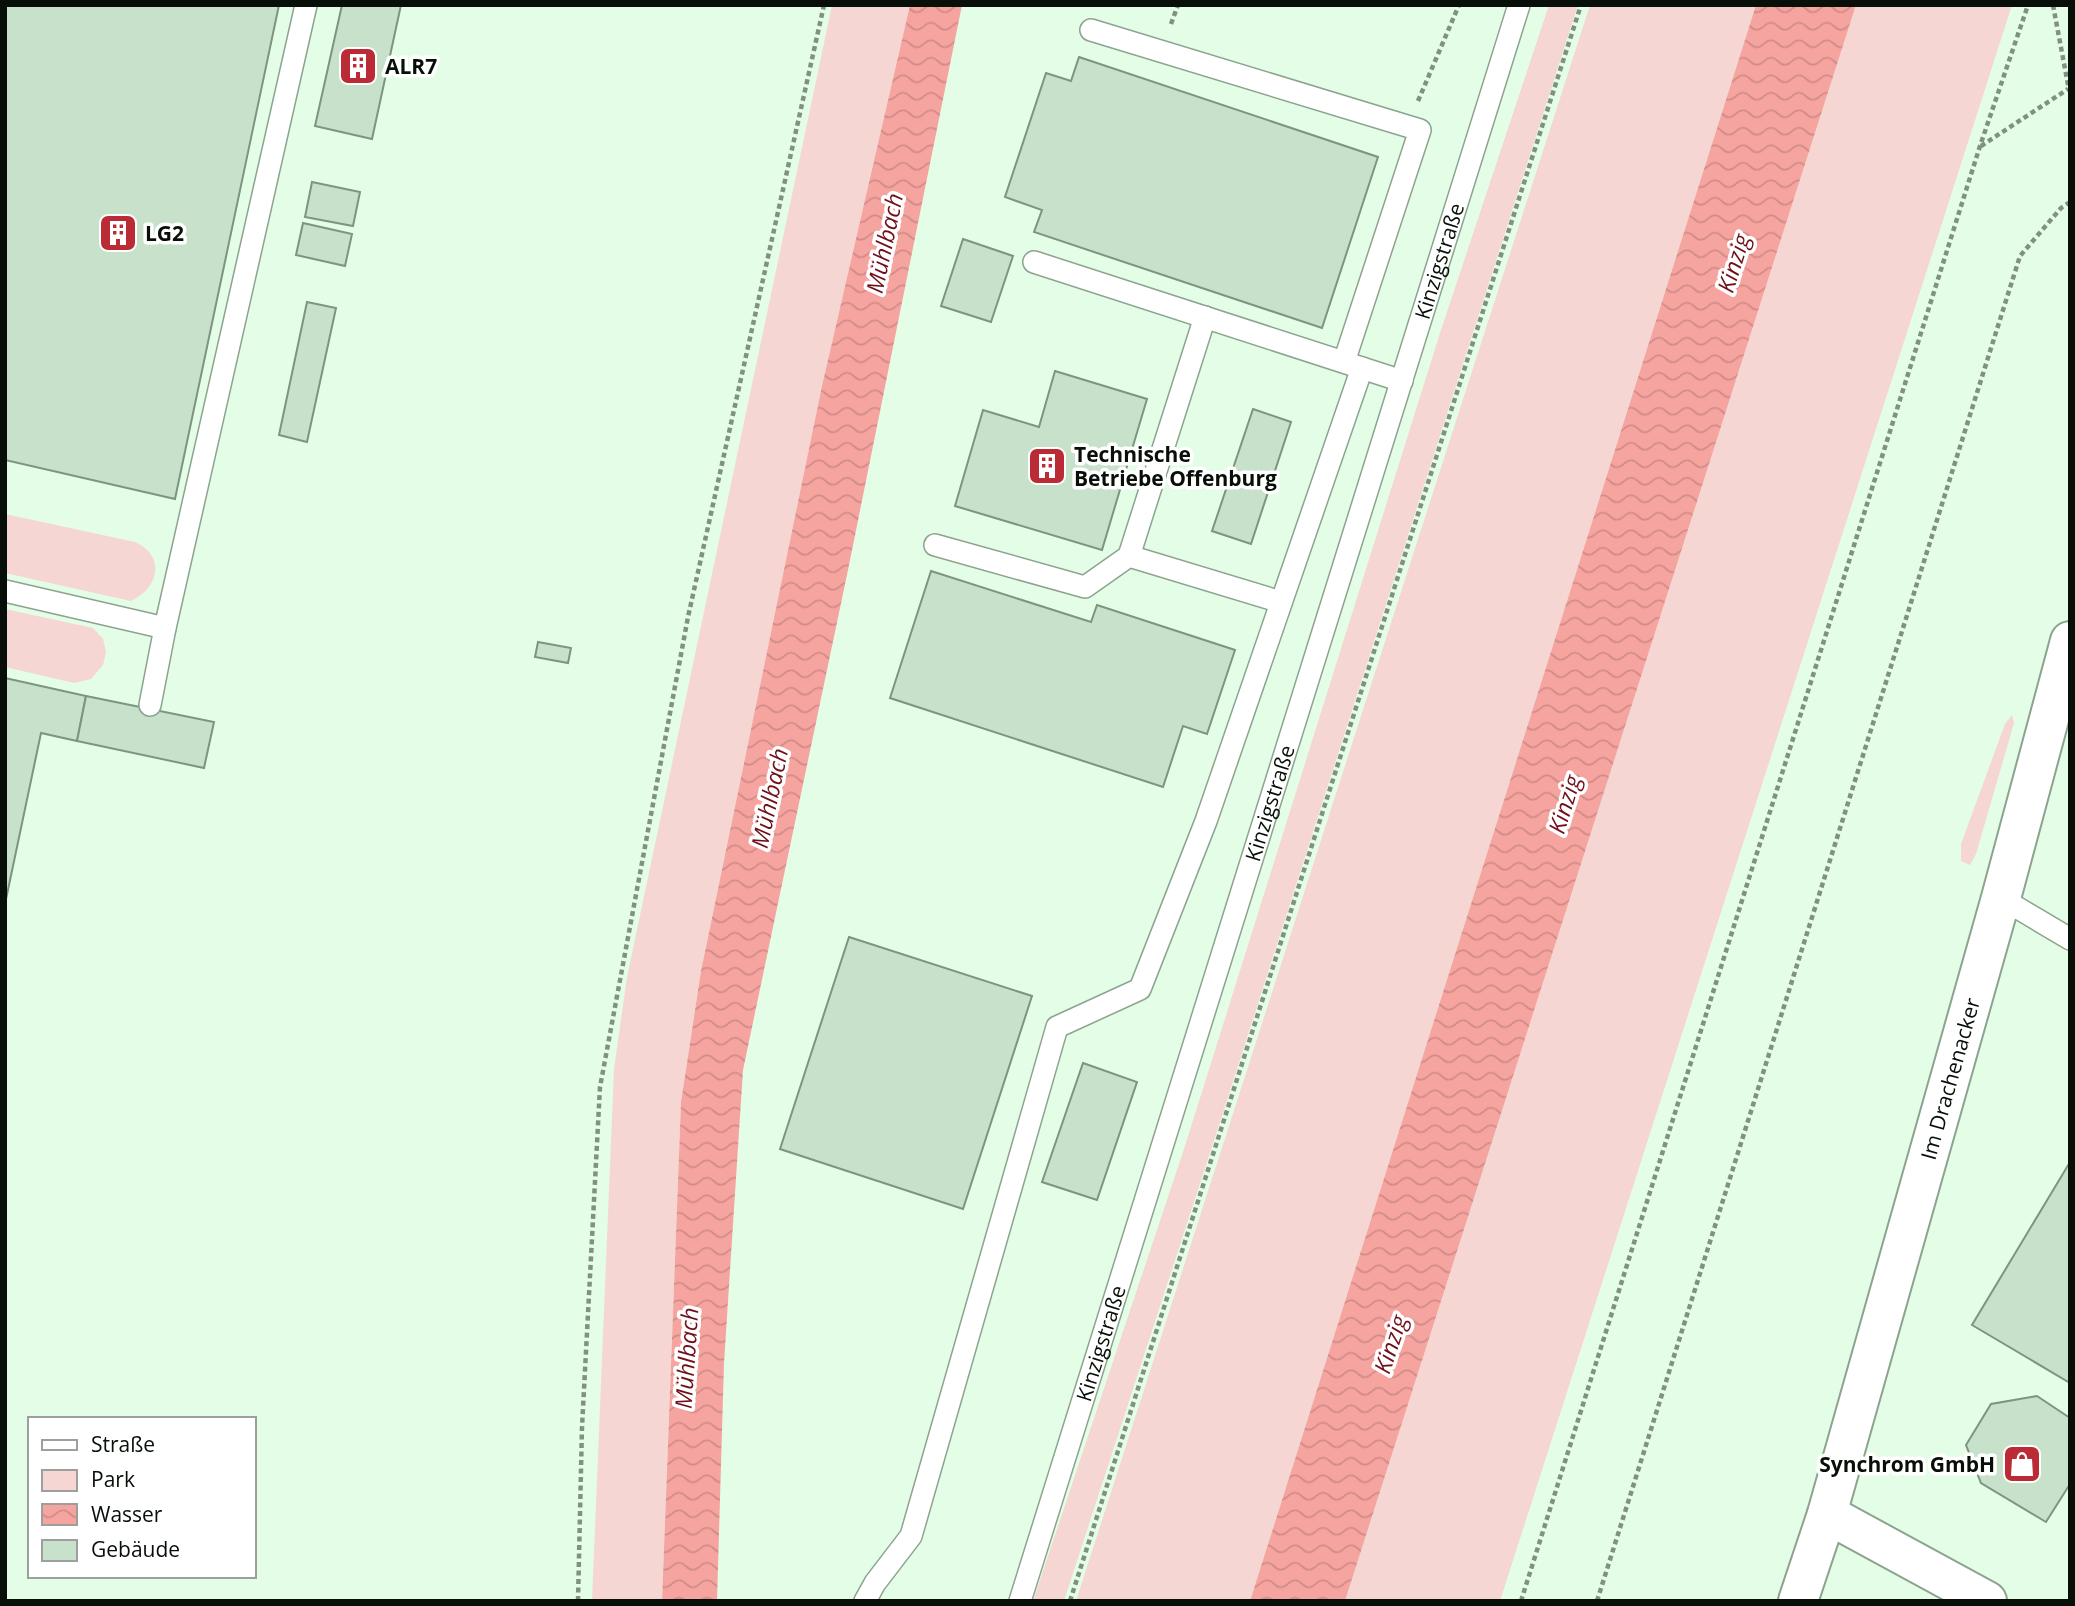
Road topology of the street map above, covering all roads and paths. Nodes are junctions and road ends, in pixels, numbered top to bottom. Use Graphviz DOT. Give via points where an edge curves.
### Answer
graph roads {
  1 [pos="306,5"];
  2 [pos="824,5"];
  3 [pos="1459,5"];
  4 [pos="1519,5"];
  5 [pos="1581,5"];
  6 [pos="2028,5"];
  7 [pos="2053,5"];
  8 [pos="1091,30"];
  9 [pos="2069,90"];
  10 [pos="1408,126"];
  11 [pos="1980,146"];
  12 [pos="2070,202"];
  13 [pos="1034,262"];
  14 [pos="1205,317"];
  15 [pos="1353,365"];
  16 [pos="1402,381"];
  17 [pos="935,545"];
  18 [pos="1129,556"];
  19 [pos="5,592"];
  20 [pos="1281,602"];
  21 [pos="165,628"];
  22 [pos="2070,642"];
  23 [pos="150,705"];
  24 [pos="2001,898"];
  25 [pos="2070,939"];
  26 [pos="1827,1514"];
  27 [pos="578,1601"];
  28 [pos="865,1601"];
  29 [pos="1020,1601"];
  30 [pos="1070,1601"];
  31 [pos="1521,1601"];
  32 [pos="1597,1601"];
  33 [pos="1798,1601"];
  34 [pos="1987,1601"];
  1 -- 21 [label="lane"];
  2 -- 27 [label="path" via="688,617 600,1087"];
  3 -- 10 [label="path"];
  4 -- 16 [label="lane, Kinzigstraße"];
  5 -- 30 [label="path"];
  6 -- 11 [label="path"];
  7 -- 9 [label="path"];
  8 -- 10 [label="lane"];
  9 -- 11 [label="path"];
  10 -- 15 [label="lane" via="1420,130"];
  11 -- 31 [label="path"];
  12 -- 32 [label="path" via="2021,256"];
  13 -- 14 [label="lane"];
  14 -- 15 [label="lane"];
  14 -- 18 [label="lane"];
  15 -- 16 [label="lane"];
  15 -- 20 [label="lane"];
  16 -- 29 [label="lane, Kinzigstraße"];
  17 -- 18 [label="lane" via="1085,587"];
  18 -- 20 [label="lane"];
  19 -- 21 [label="lane"];
  20 -- 28 [label="lane" via="1206,821 1140,989 1058,1027 911,1536"];
  21 -- 23 [label="lane"];
  22 -- 24 [label="street, Im Drachenacker"];
  24 -- 25 [label="lane"];
  24 -- 26 [label="street, Im Drachenacker"];
  26 -- 33 [label="street, Im Drachenacker"];
  26 -- 34 [label="street"];
}
